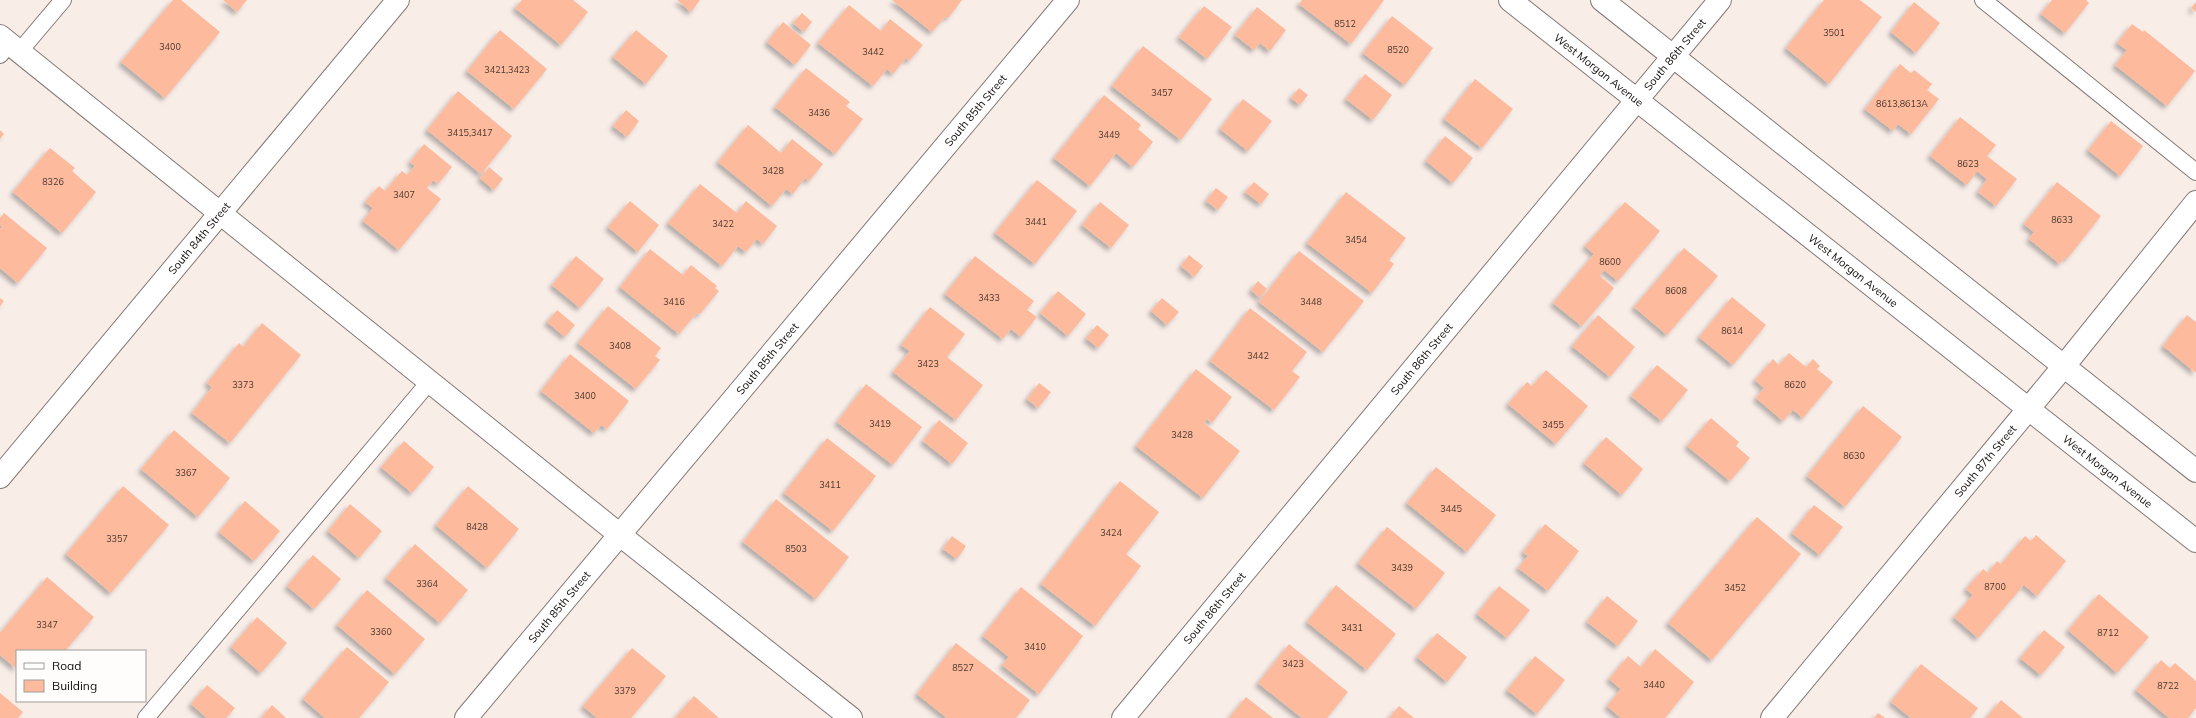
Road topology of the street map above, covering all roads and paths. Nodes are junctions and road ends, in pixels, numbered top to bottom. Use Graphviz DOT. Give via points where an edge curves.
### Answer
graph roads {
  1 [pos="63,0"];
  2 [pos="398,0"];
  3 [pos="1068,0"];
  4 [pos="1510,0"];
  5 [pos="1602,0"];
  6 [pos="1720,0"];
  7 [pos="1983,0"];
  8 [pos="7,47"];
  9 [pos="1673,56"];
  10 [pos="1637,99"];
  11 [pos="2196,172"];
  12 [pos="2196,202"];
  13 [pos="220,213"];
  14 [pos="2064,366"];
  15 [pos="430,381"];
  16 [pos="2028,409"];
  17 [pos="2196,471"];
  18 [pos="0,477"];
  19 [pos="620,535"];
  20 [pos="2196,541"];
  21 [pos="146,718"];
  22 [pos="466,718"];
  23 [pos="851,718"];
  24 [pos="1123,718"];
  25 [pos="1772,718"];
  1 -- 8 [label="lane"];
  2 -- 13 [label="street, South 84th Street"];
  3 -- 19 [label="street, South 85th Street"];
  4 -- 10 [label="street, West Morgan Avenue"];
  5 -- 9 [label="street"];
  6 -- 9 [label="street, South 86th Street"];
  7 -- 11 [label="lane"];
  8 -- 13 [label="street"];
  9 -- 10 [label="street, South 86th Street"];
  9 -- 14 [label="street"];
  10 -- 16 [label="street, West Morgan Avenue"];
  10 -- 24 [label="street, South 86th Street"];
  12 -- 14 [label="street, South 87th Street"];
  13 -- 15 [label="street"];
  13 -- 18 [label="street, South 84th Street"];
  14 -- 16 [label="street, South 87th Street"];
  14 -- 17 [label="street"];
  15 -- 19 [label="street"];
  15 -- 21 [label="lane"];
  16 -- 20 [label="street, West Morgan Avenue"];
  16 -- 25 [label="street, South 87th Street"];
  19 -- 22 [label="street, South 85th Street"];
  19 -- 23 [label="street"];
}
